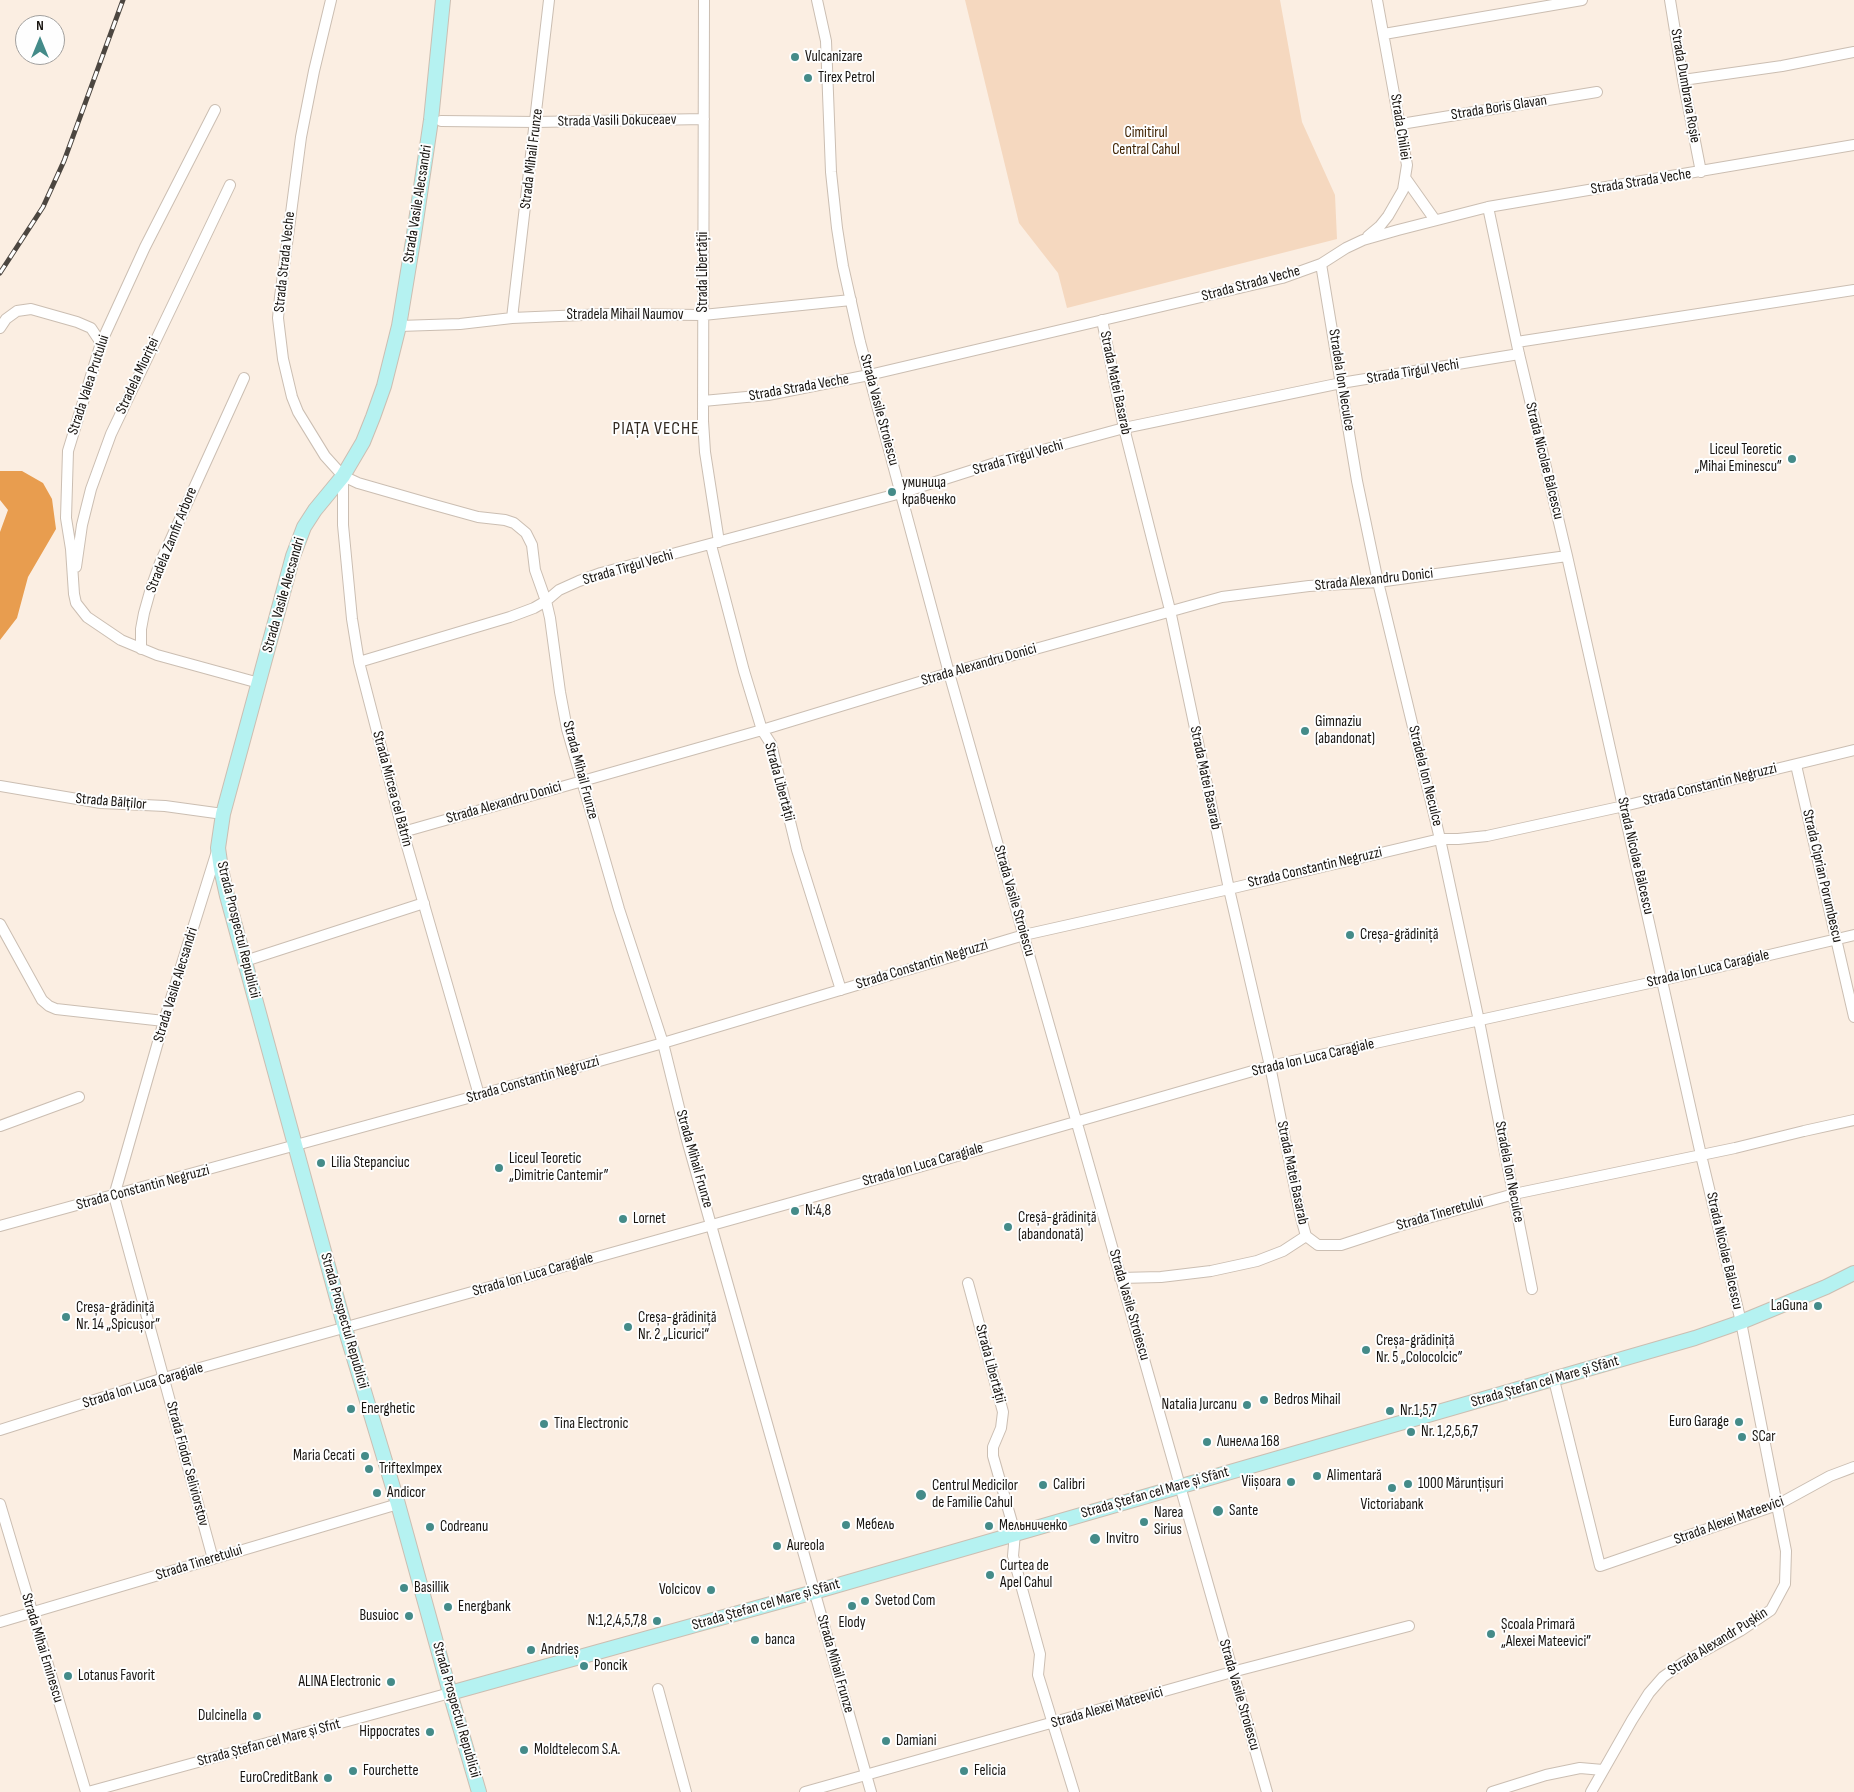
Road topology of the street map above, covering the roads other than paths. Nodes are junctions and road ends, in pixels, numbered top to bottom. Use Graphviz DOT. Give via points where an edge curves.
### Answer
graph roads {
  1 [pos="331,0"];
  2 [pos="443,0"];
  3 [pos="549,0"];
  4 [pos="704,0"];
  5 [pos="817,0"];
  6 [pos="1377,0"];
  7 [pos="1582,0"];
  8 [pos="1670,0"];
  9 [pos="1384,34"];
  10 [pos="1854,52"];
  11 [pos="1683,80"];
  12 [pos="1597,92"];
  13 [pos="215,110"];
  14 [pos="704,119"];
  15 [pos="441,120"];
  16 [pos="536,122"];
  17 [pos="1401,124"];
  18 [pos="1854,146"];
  19 [pos="1701,172"];
  20 [pos="1406,179"];
  21 [pos="230,185"];
  22 [pos="1488,207"];
  23 [pos="1435,220"];
  24 [pos="1363,240"];
  25 [pos="1321,264"];
  26 [pos="1854,290"];
  27 [pos="851,300"];
  28 [pos="703,315"];
  29 [pos="512,318"];
  30 [pos="1102,320"];
  31 [pos="399,326"];
  32 [pos="0,328"];
  33 [pos="1517,342"];
  34 [pos="101,343"];
  35 [pos="1519,354"];
  36 [pos="869,375"];
  37 [pos="244,378"];
  38 [pos="1341,383"];
  39 [pos="703,401"];
  40 [pos="1124,428"];
  41 [pos="343,476"];
  42 [pos="902,493"];
  43 [pos="521,527"];
  44 [pos="715,543"];
  45 [pos="1567,556"];
  46 [pos="73,575"];
  47 [pos="1378,582"];
  48 [pos="546,601"];
  49 [pos="1170,610"];
  50 [pos="141,649"];
  51 [pos="359,662"];
  52 [pos="949,673"];
  53 [pos="259,684"];
  54 [pos="762,730"];
  55 [pos="1854,750"];
  56 [pos="1796,765"];
  57 [pos="581,780"];
  58 [pos="0,786"];
  59 [pos="1624,806"];
  60 [pos="223,814"];
  61 [pos="403,832"];
  62 [pos="1440,839"];
  63 [pos="218,848"];
  64 [pos="1229,889"];
  65 [pos="424,903"];
  66 [pos="0,924"];
  67 [pos="1024,935"];
  68 [pos="1854,935"];
  69 [pos="1836,939"];
  70 [pos="245,961"];
  71 [pos="1663,980"];
  72 [pos="841,990"];
  73 [pos="1854,1017"];
  74 [pos="164,1021"];
  75 [pos="1479,1021"];
  76 [pos="663,1042"];
  77 [pos="1270,1066"];
  78 [pos="479,1095"];
  79 [pos="79,1097"];
  80 [pos="1077,1120"];
  81 [pos="1854,1120"];
  82 [pos="0,1126"];
  83 [pos="296,1146"];
  84 [pos="1701,1155"];
  85 [pos="1514,1194"];
  86 [pos="114,1196"];
  87 [pos="712,1224"];
  88 [pos="0,1226"];
  89 [pos="1306,1236"];
  90 [pos="1854,1273"];
  91 [pos="1120,1278"];
  92 [pos="968,1283"];
  93 [pos="1532,1289"];
  94 [pos="1741,1322"];
  95 [pos="345,1328"];
  96 [pos="164,1378"];
  97 [pos="1554,1380"];
  98 [pos="0,1430"];
  99 [pos="1854,1467"];
  100 [pos="1181,1485"];
  101 [pos="0,1504"];
  102 [pos="398,1504"];
  103 [pos="1777,1505"];
  104 [pos="1015,1533"];
  105 [pos="213,1559"];
  106 [pos="814,1592"];
  107 [pos="32,1613"];
  108 [pos="0,1622"];
  109 [pos="1409,1626"];
  110 [pos="1232,1672"];
  111 [pos="658,1689"];
  112 [pos="450,1693"];
  113 [pos="1051,1723"];
  114 [pos="1603,1770"];
  115 [pos="866,1774"];
  116 [pos="87,1792"];
  117 [pos="479,1792"];
  118 [pos="686,1792"];
  119 [pos="805,1792"];
  120 [pos="871,1792"];
  121 [pos="1074,1792"];
  122 [pos="1267,1792"];
  123 [pos="1492,1792"];
  124 [pos="1591,1792"];
  1 -- 41 [label="street, Strada Strada Veche" via="301,137 278,318 283,359 298,412 325,456"];
  2 -- 31 [label="main road, Strada Vasile Alecsandri" via="431,120"];
  3 -- 16 [label="street, Strada Mihail Frunze"];
  4 -- 14 [label="street, Strada Libertății"];
  5 -- 27 [label="street, Strada Vasile Stroiescu" via="826,42 837,228"];
  6 -- 9 [label="street, Strada Chiliei"];
  7 -- 9 [label="street"];
  8 -- 11 [label="street, Strada Dumbrava Roșie"];
  9 -- 17 [label="street, Strada Chiliei"];
  10 -- 11 [label="street"];
  11 -- 19 [label="street, Strada Dumbrava Roșie"];
  12 -- 17 [label="street, Strada Boris Glavan"];
  13 -- 34 [label="street, Strada Valea Prutului"];
  14 -- 16 [label="street, Strada Vasili Dokuceaev"];
  14 -- 28 [label="street, Strada Libertății"];
  15 -- 16 [label="street, Strada Vasili Dokuceaev"];
  16 -- 29 [label="street, Strada Mihail Frunze"];
  17 -- 20 [label="street, Strada Chiliei" via="1407,157"];
  18 -- 19 [label="street, Strada Strada Veche"];
  19 -- 22 [label="street, Strada Strada Veche"];
  20 -- 23 [label="street"];
  20 -- 24 [label="street, Strada Chiliei" via="1388,216"];
  21 -- 46 [label="street, Stradela Mioriței" via="111,434 90,489"];
  22 -- 23 [label="street, Strada Strada Veche"];
  22 -- 33 [label="street, Strada Nicolae Bălcescu"];
  23 -- 24 [label="street, Strada Strada Veche"];
  24 -- 25 [label="street, Strada Strada Veche"];
  25 -- 30 [label="street, Strada Strada Veche" via="1282,278"];
  25 -- 38 [label="street, Stradela Ion Neculce"];
  26 -- 33 [label="street"];
  27 -- 28 [label="street, Stradela Mihail Naumov"];
  27 -- 36 [label="street, Strada Vasile Stroiescu"];
  28 -- 29 [label="street, Stradela Mihail Naumov" via="606,314"];
  28 -- 39 [label="street, Strada Libertății"];
  29 -- 31 [label="street, Stradela Mihail Naumov"];
  30 -- 36 [label="street, Strada Strada Veche"];
  30 -- 40 [label="street, Strada Matei Basarab"];
  31 -- 41 [label="main road, Strada Vasile Alecsandri" via="374,417"];
  32 -- 34 [label="street" via="17,311 31,309 91,328"];
  33 -- 35 [label="street, Strada Nicolae Bălcescu"];
  34 -- 46 [label="street, Strada Valea Prutului" via="68,450 66,518"];
  35 -- 38 [label="street, Strada Tîrgul Vechi"];
  35 -- 45 [label="street, Strada Nicolae Bălcescu"];
  36 -- 39 [label="street, Strada Strada Veche" via="768,395"];
  36 -- 42 [label="street, Strada Vasile Stroiescu"];
  37 -- 50 [label="street, Stradela Zamfir Arbore" via="160,563 144,613"];
  38 -- 40 [label="street, Strada Tîrgul Vechi"];
  38 -- 47 [label="street, Stradela Ion Neculce"];
  39 -- 44 [label="street, Strada Libertății"];
  40 -- 42 [label="street, Strada Tîrgul Vechi" via="995,463"];
  40 -- 49 [label="street, Strada Matei Basarab"];
  41 -- 43 [label="street, Strada Strada Veche" via="372,487 478,517 505,520"];
  41 -- 51 [label="street, Strada Mircea cel Bătrîn" via="343,525"];
  41 -- 53 [label="main road, Strada Vasile Alecsandri" via="304,527 293,556"];
  42 -- 44 [label="street, Strada Tîrgul Vechi"];
  42 -- 52 [label="street, Strada Vasile Stroiescu"];
  43 -- 48 [label="street, Strada Mihail Frunze" via="532,544 535,570"];
  44 -- 48 [label="street, Strada Tîrgul Vechi" via="579,581 559,590"];
  44 -- 54 [label="street, Strada Libertății" via="744,672"];
  45 -- 47 [label="street, Strada Alexandru Donici"];
  45 -- 59 [label="street, Strada Nicolae Bălcescu"];
  46 -- 50 [label="street, Strada Valea Prutului" via="76,603 87,617"];
  47 -- 49 [label="street, Strada Alexandru Donici" via="1309,586 1222,597"];
  47 -- 62 [label="street, Stradela Ion Neculce"];
  48 -- 51 [label="street, Strada Tîrgul Vechi" via="510,617"];
  48 -- 57 [label="street, Strada Mihail Frunze" via="560,692"];
  49 -- 52 [label="street, Strada Alexandru Donici"];
  49 -- 64 [label="street, Strada Matei Basarab"];
  50 -- 53 [label="street"];
  51 -- 61 [label="street, Strada Mircea cel Bătrîn"];
  52 -- 54 [label="street, Strada Alexandru Donici"];
  52 -- 67 [label="street, Strada Vasile Stroiescu"];
  53 -- 60 [label="main road, Strada Vasile Alecsandri"];
  54 -- 57 [label="street, Strada Alexandru Donici"];
  54 -- 72 [label="street, Strada Libertății" via="771,744 797,850"];
  55 -- 56 [label="street, Strada Constantin Negruzzi"];
  56 -- 59 [label="street, Strada Constantin Negruzzi"];
  56 -- 69 [label="street, Strada Ciprian Porumbescu"];
  57 -- 61 [label="street, Strada Alexandru Donici"];
  57 -- 76 [label="street, Strada Mihail Frunze"];
  58 -- 60 [label="street, Strada Bălților" via="101,803 165,806"];
  59 -- 62 [label="street, Strada Constantin Negruzzi" via="1487,836"];
  59 -- 71 [label="street, Strada Nicolae Bălcescu"];
  60 -- 63 [label="main road, Strada Vasile Alecsandri"];
  61 -- 65 [label="street, Strada Mircea cel Bătrîn"];
  62 -- 64 [label="street, Strada Constantin Negruzzi"];
  62 -- 75 [label="street, Stradela Ion Neculce"];
  63 -- 70 [label="main road, Strada Prospectul Republicii"];
  63 -- 74 [label="street, Strada Vasile Alecsandri"];
  64 -- 67 [label="street, Strada Constantin Negruzzi"];
  64 -- 77 [label="street, Strada Matei Basarab"];
  65 -- 70 [label="street"];
  65 -- 78 [label="street, Strada Mircea cel Bătrîn"];
  66 -- 74 [label="street" via="42,1000 49,1006"];
  67 -- 72 [label="street, Strada Constantin Negruzzi"];
  67 -- 80 [label="street, Strada Vasile Stroiescu"];
  68 -- 69 [label="street, Strada Ion Luca Caragiale"];
  69 -- 71 [label="street, Strada Ion Luca Caragiale"];
  69 -- 73 [label="street, Strada Ciprian Porumbescu"];
  70 -- 83 [label="main road, Strada Prospectul Republicii"];
  71 -- 75 [label="street, Strada Ion Luca Caragiale"];
  71 -- 84 [label="street, Strada Nicolae Bălcescu"];
  72 -- 76 [label="street, Strada Constantin Negruzzi"];
  74 -- 86 [label="street, Strada Vasile Alecsandri"];
  75 -- 77 [label="street, Strada Ion Luca Caragiale"];
  75 -- 85 [label="street, Stradela Ion Neculce"];
  76 -- 78 [label="street, Strada Constantin Negruzzi"];
  76 -- 87 [label="street, Strada Mihail Frunze"];
  77 -- 80 [label="street, Strada Ion Luca Caragiale"];
  77 -- 89 [label="street, Strada Matei Basarab"];
  78 -- 83 [label="street, Strada Constantin Negruzzi"];
  79 -- 82 [label="street"];
  80 -- 87 [label="street, Strada Ion Luca Caragiale"];
  80 -- 91 [label="street, Strada Vasile Stroiescu"];
  81 -- 84 [label="street, Strada Tineretului"];
  83 -- 86 [label="street, Strada Constantin Negruzzi"];
  83 -- 95 [label="main road, Strada Prospectul Republicii"];
  84 -- 85 [label="street, Strada Tineretului"];
  84 -- 94 [label="street, Strada Nicolae Bălcescu"];
  85 -- 89 [label="street, Strada Tineretului" via="1341,1245 1318,1245"];
  85 -- 93 [label="street, Stradela Ion Neculce"];
  86 -- 88 [label="street, Strada Constantin Negruzzi"];
  86 -- 96 [label="street, Strada Fiodor Seliviorstov"];
  87 -- 95 [label="street, Strada Ion Luca Caragiale"];
  87 -- 106 [label="street, Strada Mihail Frunze"];
  89 -- 91 [label="street" via="1284,1251 1257,1261 1211,1271"];
  90 -- 94 [label="main road, Strada Ștefan cel Mare și Sfânt"];
  91 -- 100 [label="street, Strada Vasile Stroiescu"];
  92 -- 104 [label="street, Strada Libertății" via="1004,1412 993,1456"];
  94 -- 97 [label="main road, Strada Ștefan cel Mare și Sfânt"];
  94 -- 103 [label="street, Strada Nicolae Bălcescu"];
  95 -- 96 [label="street, Strada Ion Luca Caragiale"];
  95 -- 102 [label="main road, Strada Prospectul Republicii"];
  96 -- 98 [label="street, Strada Ion Luca Caragiale"];
  96 -- 105 [label="street, Strada Fiodor Seliviorstov"];
  97 -- 100 [label="main road, Strada Ștefan cel Mare și Sfânt"];
  97 -- 103 [label="street, Strada Alexei Mateevici" via="1600,1566"];
  99 -- 103 [label="street, Strada Alexei Mateevici" via="1830,1476"];
  100 -- 104 [label="main road, Strada Ștefan cel Mare și Sfânt"];
  100 -- 110 [label="street, Strada Vasile Stroiescu"];
  101 -- 107 [label="street, Strada Mihai Eminescu"];
  102 -- 105 [label="street, Strada Tineretului"];
  102 -- 112 [label="main road, Strada Prospectul Republicii"];
  103 -- 114 [label="street, Strada Alexandr Pușkin" via="1787,1564 1785,1584 1771,1610 1664,1677 1649,1693"];
  104 -- 106 [label="main road, Strada Ștefan cel Mare și Sfânt"];
  104 -- 113 [label="street, Strada Libertății" via="1013,1556 1040,1654 1038,1675"];
  105 -- 107 [label="street, Strada Tineretului"];
  106 -- 112 [label="main road, Strada Ștefan cel Mare și Sfânt"];
  106 -- 115 [label="street, Strada Mihail Frunze"];
  107 -- 108 [label="street, Strada Tineretului"];
  107 -- 116 [label="street, Strada Mihai Eminescu"];
  109 -- 110 [label="street, Strada Alexei Mateevici"];
  110 -- 113 [label="street, Strada Alexei Mateevici"];
  110 -- 122 [label="street, Strada Vasile Stroiescu"];
  111 -- 118 [label="street"];
  112 -- 116 [label="street, Strada Ștefan cel Mare și Sfnt"];
  112 -- 117 [label="main road, Strada Prospectul Republicii"];
  113 -- 115 [label="street, Strada Alexei Mateevici"];
  113 -- 121 [label="street, Strada Libertății"];
  114 -- 123 [label="street" via="1580,1768"];
  114 -- 124 [label="street, Strada Alexandr Pușkin"];
  115 -- 119 [label="street, Strada Alexei Mateevici"];
  115 -- 120 [label="street, Strada Mihail Frunze"];
}
